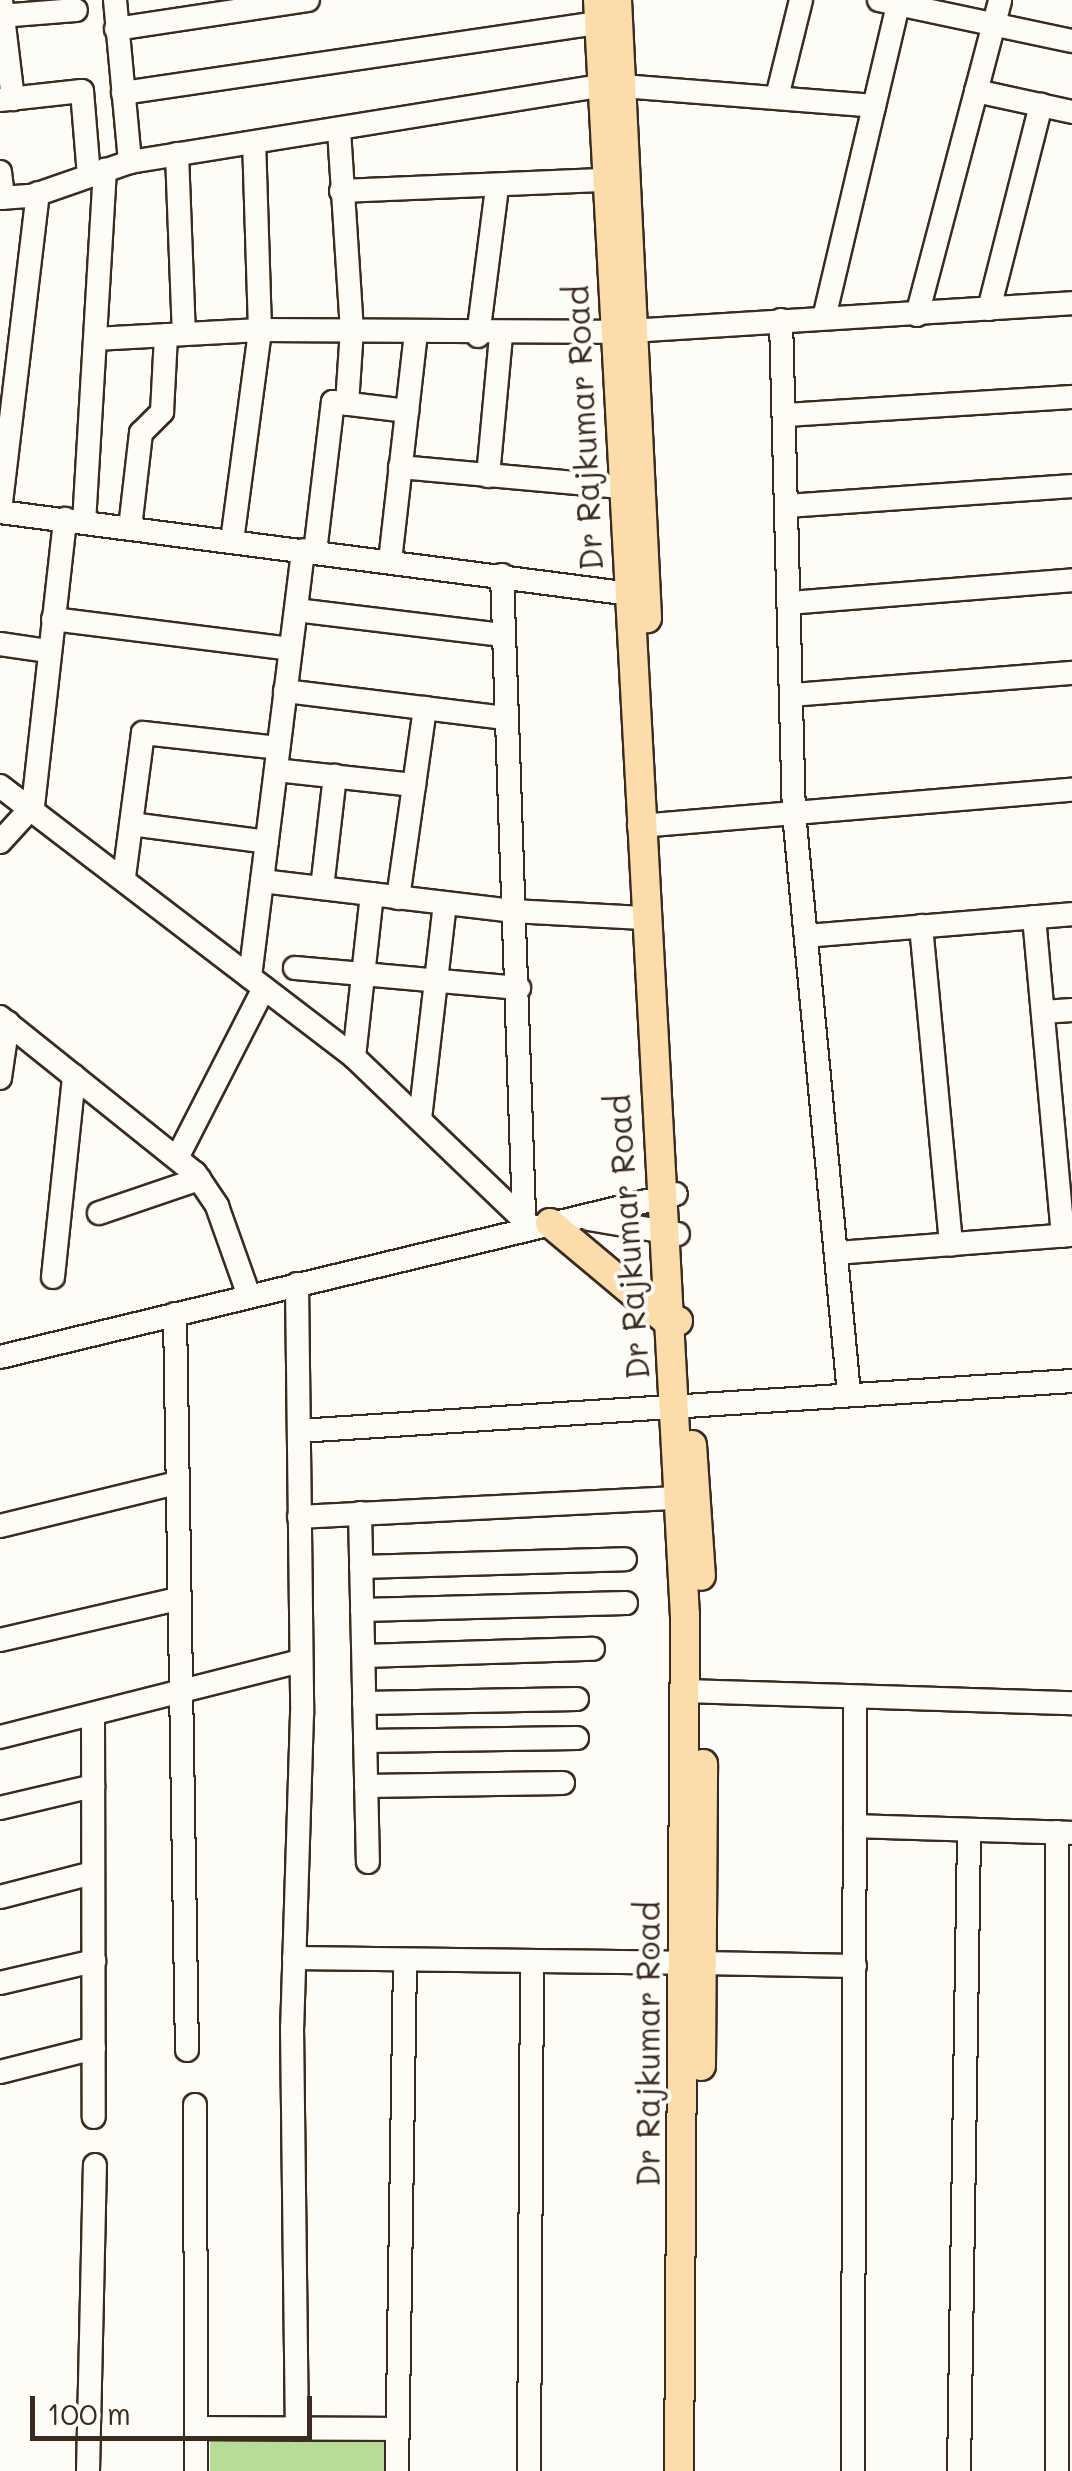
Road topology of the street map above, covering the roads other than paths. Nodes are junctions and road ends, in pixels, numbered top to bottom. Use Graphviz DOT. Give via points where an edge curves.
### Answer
graph roads {
  1 [pos="115,0"];
  2 [pos="617,0"];
  3 [pos="800,0"];
  4 [pos="1000,0"];
  5 [pos="294,1"];
  6 [pos="888,2"];
  7 [pos="197,8"];
  8 [pos="76,10"];
  9 [pos="1,11"];
  10 [pos="598,11"];
  11 [pos="994,25"];
  12 [pos="116,29"];
  13 [pos="1072,41"];
  14 [pos="612,86"];
  15 [pos="976,91"];
  16 [pos="123,93"];
  17 [pos="777,98"];
  18 [pos="6,100"];
  19 [pos="1042,105"];
  20 [pos="874,106"];
  21 [pos="1072,112"];
  22 [pos="339,130"];
  23 [pos="254,143"];
  24 [pos="177,154"];
  25 [pos="130,162"];
  26 [pos="0,172"];
  27 [pos="97,173"];
  28 [pos="607,180"];
  29 [pos="496,187"];
  30 [pos="341,191"];
  31 [pos="38,193"];
  32 [pos="2,198"];
  33 [pos="1070,297"];
  34 [pos="989,310"];
  35 [pos="917,315"];
  36 [pos="824,318"];
  37 [pos="782,320"];
  38 [pos="352,329"];
  39 [pos="260,330"];
  40 [pos="622,331"];
  41 [pos="416,332"];
  42 [pos="175,335"];
  43 [pos="489,335"];
  44 [pos="96,340"];
  45 [pos="1072,397"];
  46 [pos="346,404"];
  47 [pos="407,412"];
  48 [pos="785,415"];
  49 [pos="400,467"];
  50 [pos="488,476"];
  51 [pos="1072,486"];
  52 [pos="621,487"];
  53 [pos="787,506"];
  54 [pos="0,511"];
  55 [pos="75,521"];
  56 [pos="130,528"];
  57 [pos="232,541"];
  58 [pos="309,551"];
  59 [pos="390,561"];
  60 [pos="502,575"];
  61 [pos="1072,580"];
  62 [pos="636,596"];
  63 [pos="789,602"];
  64 [pos="296,610"];
  65 [pos="53,619"];
  66 [pos="504,636"];
  67 [pos="0,644"];
  68 [pos="290,649"];
  69 [pos="48,651"];
  70 [pos="1072,673"];
  71 [pos="285,692"];
  72 [pos="792,695"];
  73 [pos="425,708"];
  74 [pos="506,718"];
  75 [pos="277,759"];
  76 [pos="335,776"];
  77 [pos="414,785"];
  78 [pos="0,786"];
  79 [pos="1072,790"];
  80 [pos="33,806"];
  81 [pos="794,813"];
  82 [pos="131,824"];
  83 [pos="648,825"];
  84 [pos="0,842"];
  85 [pos="266,842"];
  86 [pos="124,877"];
  87 [pos="262,881"];
  88 [pos="322,888"];
  89 [pos="372,894"];
  90 [pos="398,898"];
  91 [pos="446,903"];
  92 [pos="512,911"];
  93 [pos="1072,914"];
  94 [pos="1034,917"];
  95 [pos="644,918"];
  96 [pos="921,926"];
  97 [pos="806,936"];
  98 [pos="295,968"];
  99 [pos="364,976"];
  100 [pos="257,982"];
  101 [pos="437,983"];
  102 [pos="520,988"];
  103 [pos="1072,1010"];
  104 [pos="1043,1012"];
  105 [pos="4,1020"];
  106 [pos="354,1057"];
  107 [pos="74,1076"];
  108 [pos="0,1078"];
  109 [pos="1062,1102"];
  110 [pos="420,1120"];
  111 [pos="177,1158"];
  112 [pos="199,1178"];
  113 [pos="667,1195"];
  114 [pos="99,1213"];
  115 [pos="586,1218"];
  116 [pos="535,1222"];
  117 [pos="669,1233"];
  118 [pos="1068,1235"];
  119 [pos="951,1245"];
  120 [pos="836,1253"];
  121 [pos="53,1277"];
  122 [pos="297,1284"];
  123 [pos="249,1296"];
  124 [pos="174,1314"];
  125 [pos="675,1321"];
  126 [pos="0,1357"];
  127 [pos="1072,1381"];
  128 [pos="850,1394"];
  129 [pos="681,1406"];
  130 [pos="299,1431"];
  131 [pos="176,1482"];
  132 [pos="676,1498"];
  133 [pos="360,1513"];
  134 [pos="300,1517"];
  135 [pos="0,1526"];
  136 [pos="625,1559"];
  137 [pos="361,1567"];
  138 [pos="177,1599"];
  139 [pos="626,1603"];
  140 [pos="362,1610"];
  141 [pos="0,1640"];
  142 [pos="593,1650"];
  143 [pos="364,1656"];
  144 [pos="301,1661"];
  145 [pos="177,1692"];
  146 [pos="694,1692"];
  147 [pos="856,1698"];
  148 [pos="577,1699"];
  149 [pos="364,1703"];
  150 [pos="1072,1703"];
  151 [pos="92,1714"];
  152 [pos="0,1737"];
  153 [pos="577,1738"];
  154 [pos="365,1741"];
  155 [pos="563,1783"];
  156 [pos="93,1786"];
  157 [pos="366,1786"];
  158 [pos="0,1808"];
  159 [pos="855,1826"];
  160 [pos="968,1831"];
  161 [pos="1064,1832"];
  162 [pos="368,1862"];
  163 [pos="93,1873"];
  164 [pos="0,1897"];
  165 [pos="294,1958"];
  166 [pos="405,1961"];
  167 [pos="94,1962"];
  168 [pos="532,1962"];
  169 [pos="691,1963"];
  170 [pos="855,1966"];
  171 [pos="0,1984"];
  172 [pos="94,2048"];
  173 [pos="186,2050"];
  174 [pos="0,2072"];
  175 [pos="196,2105"];
  176 [pos="94,2117"];
  177 [pos="95,2165"];
  178 [pos="196,2428"];
  179 [pos="297,2429"];
  180 [pos="397,2430"];
  181 [pos="88,2471"];
  182 [pos="196,2471"];
  183 [pos="397,2471"];
  184 [pos="529,2471"];
  185 [pos="679,2471"];
  186 [pos="698,2471"];
  187 [pos="853,2471"];
  188 [pos="959,2471"];
  189 [pos="1056,2471"];
  1 -- 12 [label="street"];
  2 -- 14 [label="main road, Dr Rajkumar Road"];
  3 -- 17 [label="street"];
  4 -- 11 [label="street"];
  5 -- 7 [label="street"];
  6 -- 11 [label="street"];
  6 -- 20 [label="street"];
  7 -- 12 [label="street"];
  8 -- 9 [label="street"];
  9 -- 18 [label="street"];
  10 -- 14 [label="main road, Dr Rajkumar Road"];
  10 -- 16 [label="street"];
  11 -- 13 [label="street"];
  11 -- 15 [label="street"];
  12 -- 16 [label="street"];
  14 -- 17 [label="street"];
  14 -- 22 [label="street"];
  14 -- 28 [label="main road, Dr Rajkumar Road"];
  14 -- 40 [label="main road, Dr Rajkumar Road"];
  15 -- 19 [label="street"];
  15 -- 35 [label="street"];
  16 -- 25 [label="street"];
  17 -- 20 [label="street"];
  18 -- 27 [label="street" via="82,90"];
  19 -- 21 [label="street"];
  19 -- 34 [label="street"];
  20 -- 36 [label="street"];
  22 -- 23 [label="street"];
  22 -- 30 [label="street"];
  23 -- 24 [label="street"];
  23 -- 39 [label="street"];
  24 -- 25 [label="street"];
  24 -- 42 [label="street"];
  25 -- 27 [label="street"];
  26 -- 32 [label="street"];
  27 -- 31 [label="street"];
  27 -- 44 [label="street"];
  28 -- 29 [label="street"];
  28 -- 40 [label="main road, Dr Rajkumar Road"];
  29 -- 30 [label="street"];
  29 -- 43 [label="street"];
  30 -- 38 [label="street"];
  31 -- 32 [label="street"];
  31 -- 54 [label="street"];
  33 -- 34 [label="street"];
  34 -- 35 [label="street"];
  35 -- 36 [label="street"];
  36 -- 37 [label="street"];
  37 -- 40 [label="street"];
  37 -- 48 [label="street"];
  38 -- 39 [label="street"];
  38 -- 41 [label="street"];
  38 -- 46 [label="street"];
  39 -- 42 [label="street"];
  39 -- 57 [label="street"];
  40 -- 43 [label="street"];
  40 -- 52 [label="main road, Dr Rajkumar Road"];
  40 -- 62 [label="main road, Dr Rajkumar Road"];
  41 -- 43 [label="street"];
  41 -- 47 [label="street"];
  42 -- 44 [label="street"];
  42 -- 56 [label="street" via="162,412 141,433"];
  43 -- 50 [label="street"];
  44 -- 55 [label="street"];
  45 -- 48 [label="street"];
  46 -- 47 [label="street"];
  46 -- 58 [label="street" via="332,402"];
  47 -- 49 [label="street"];
  48 -- 53 [label="street"];
  49 -- 50 [label="street"];
  49 -- 59 [label="street"];
  50 -- 52 [label="street"];
  51 -- 53 [label="street"];
  52 -- 62 [label="main road, Dr Rajkumar Road"];
  53 -- 63 [label="street"];
  54 -- 55 [label="street"];
  55 -- 56 [label="street"];
  55 -- 65 [label="street"];
  56 -- 57 [label="street"];
  57 -- 58 [label="street"];
  58 -- 59 [label="street"];
  58 -- 64 [label="street"];
  59 -- 60 [label="street"];
  60 -- 62 [label="street"];
  60 -- 66 [label="street"];
  61 -- 63 [label="street"];
  62 -- 83 [label="main road, Dr Rajkumar Road"];
  63 -- 72 [label="street"];
  64 -- 66 [label="street"];
  64 -- 68 [label="street"];
  65 -- 68 [label="street"];
  65 -- 69 [label="street"];
  66 -- 74 [label="street"];
  67 -- 69 [label="street"];
  68 -- 71 [label="street"];
  69 -- 80 [label="street"];
  70 -- 72 [label="street"];
  71 -- 73 [label="street"];
  71 -- 75 [label="street"];
  72 -- 81 [label="street"];
  73 -- 74 [label="street"];
  73 -- 77 [label="street"];
  74 -- 92 [label="street"];
  75 -- 76 [label="street"];
  75 -- 82 [label="street" via="143,732"];
  75 -- 85 [label="street"];
  76 -- 77 [label="street"];
  76 -- 88 [label="street"];
  77 -- 90 [label="street"];
  78 -- 80 [label="street"];
  79 -- 81 [label="street"];
  80 -- 84 [label="street"];
  80 -- 86 [label="street"];
  81 -- 83 [label="street"];
  81 -- 97 [label="street"];
  82 -- 85 [label="street"];
  82 -- 86 [label="street"];
  83 -- 95 [label="main road, Dr Rajkumar Road"];
  83 -- 113 [label="main road, Dr Rajkumar Road"];
  85 -- 87 [label="street"];
  86 -- 100 [label="street"];
  87 -- 88 [label="street"];
  87 -- 100 [label="street"];
  88 -- 89 [label="street"];
  89 -- 90 [label="street"];
  89 -- 99 [label="street"];
  90 -- 91 [label="street"];
  91 -- 92 [label="street"];
  91 -- 101 [label="street"];
  92 -- 95 [label="street"];
  92 -- 102 [label="street"];
  93 -- 94 [label="street"];
  94 -- 96 [label="street"];
  94 -- 104 [label="street"];
  95 -- 113 [label="main road, Dr Rajkumar Road"];
  96 -- 97 [label="street"];
  96 -- 119 [label="street"];
  97 -- 120 [label="street"];
  98 -- 99 [label="street"];
  99 -- 101 [label="street"];
  99 -- 106 [label="street"];
  100 -- 106 [label="street"];
  100 -- 111 [label="street"];
  101 -- 102 [label="street"];
  101 -- 110 [label="street"];
  102 -- 116 [label="street"];
  103 -- 104 [label="street"];
  104 -- 109 [label="street"];
  105 -- 107 [label="street"];
  105 -- 108 [label="street"];
  106 -- 110 [label="street"];
  107 -- 111 [label="street"];
  107 -- 121 [label="street"];
  109 -- 118 [label="street"];
  110 -- 116 [label="street"];
  111 -- 112 [label="street"];
  112 -- 114 [label="street"];
  112 -- 123 [label="street" via="217,1206"];
  113 -- 115 [label="street"];
  113 -- 117 [label="main road, Dr Rajkumar Road"];
  115 -- 116 [label="street"];
  115 -- 117 [label="street"];
  116 -- 122 [label="street"];
  116 -- 125 [label="main road"];
  117 -- 125 [label="main road, Dr Rajkumar Road"];
  118 -- 119 [label="street"];
  119 -- 120 [label="street"];
  120 -- 128 [label="street"];
  122 -- 123 [label="street"];
  122 -- 130 [label="street"];
  123 -- 124 [label="street"];
  124 -- 126 [label="street"];
  124 -- 131 [label="street"];
  125 -- 129 [label="main road, Dr Rajkumar Road"];
  127 -- 128 [label="street"];
  128 -- 129 [label="street"];
  129 -- 130 [label="street"];
  129 -- 132 [label="main road, Dr Rajkumar Road"];
  129 -- 146 [label="main road, Dr Rajkumar Road"];
  130 -- 134 [label="street"];
  131 -- 135 [label="street"];
  131 -- 138 [label="street"];
  132 -- 133 [label="street"];
  132 -- 146 [label="main road, Dr Rajkumar Road"];
  133 -- 134 [label="street"];
  133 -- 137 [label="street"];
  134 -- 144 [label="street"];
  136 -- 137 [label="street"];
  137 -- 140 [label="street"];
  138 -- 141 [label="street"];
  138 -- 145 [label="street"];
  139 -- 140 [label="street"];
  140 -- 143 [label="street"];
  142 -- 143 [label="street"];
  143 -- 149 [label="street"];
  144 -- 145 [label="street"];
  144 -- 165 [label="street"];
  145 -- 151 [label="street"];
  145 -- 173 [label="street"];
  146 -- 147 [label="street"];
  146 -- 169 [label="main road, Dr Rajkumar Road"];
  147 -- 150 [label="street"];
  147 -- 159 [label="street"];
  148 -- 149 [label="street"];
  149 -- 154 [label="street"];
  151 -- 152 [label="street"];
  151 -- 156 [label="street"];
  153 -- 154 [label="street"];
  154 -- 157 [label="street"];
  155 -- 157 [label="street"];
  156 -- 158 [label="street"];
  156 -- 163 [label="street"];
  157 -- 162 [label="street"];
  159 -- 160 [label="street"];
  159 -- 170 [label="street"];
  160 -- 161 [label="street"];
  160 -- 188 [label="street"];
  161 -- 189 [label="street"];
  163 -- 164 [label="street"];
  163 -- 167 [label="street"];
  165 -- 166 [label="street"];
  165 -- 179 [label="street"];
  166 -- 168 [label="street"];
  166 -- 180 [label="street"];
  167 -- 171 [label="street"];
  167 -- 172 [label="street"];
  168 -- 169 [label="street"];
  168 -- 184 [label="street"];
  169 -- 170 [label="street"];
  169 -- 185 [label="main road, Dr Rajkumar Road"];
  169 -- 186 [label="main road, Dr Rajkumar Road"];
  170 -- 187 [label="street"];
  172 -- 174 [label="street"];
  172 -- 176 [label="street"];
  175 -- 178 [label="street"];
  177 -- 181 [label="street"];
  178 -- 179 [label="street"];
  178 -- 182 [label="street"];
  179 -- 180 [label="street"];
  180 -- 183 [label="street"];
}
